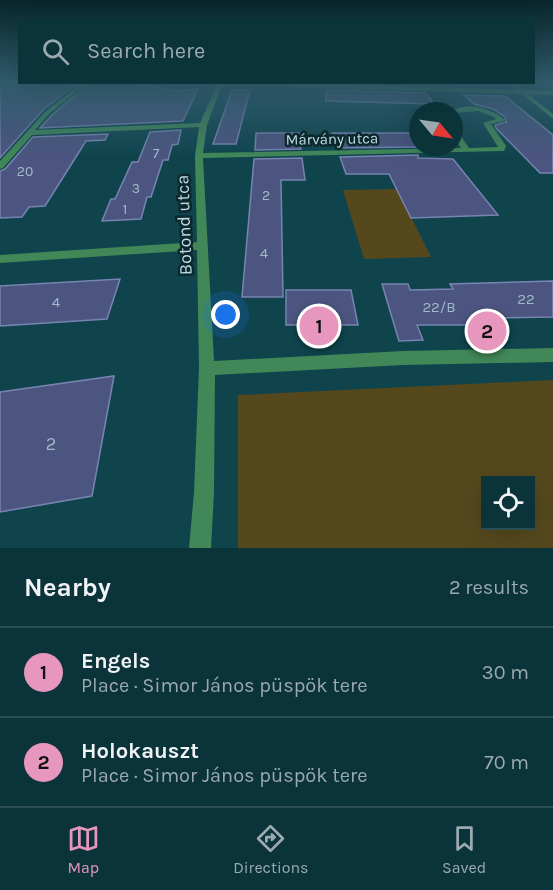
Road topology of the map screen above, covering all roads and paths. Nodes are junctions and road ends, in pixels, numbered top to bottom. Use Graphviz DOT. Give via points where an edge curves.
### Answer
graph roads {
  1 [pos="55,107"];
  2 [pos="210,107"];
  3 [pos="539,107"];
  4 [pos="463,109"];
  5 [pos="553,117"];
  6 [pos="203,125"];
  7 [pos="28,133"];
  8 [pos="463,144"];
  9 [pos="467,150"];
  10 [pos="199,156"];
  11 [pos="0,166"];
  12 [pos="200,246"];
  13 [pos="0,259"];
  14 [pos="553,355"];
  15 [pos="207,368"];
  16 [pos="200,548"];
  1 -- 7 [label="street"];
  2 -- 6 [label="street, Botond utca"];
  3 -- 5 [label="street"];
  4 -- 9 [label="street, Márvány utca" via="486,110 502,120 488,123 501,149"];
  6 -- 7 [label="street"];
  6 -- 10 [label="street, Botond utca"];
  7 -- 11 [label="street"];
  8 -- 9 [label="street"];
  9 -- 10 [label="street, Márvány utca"];
  10 -- 12 [label="street, Botond utca"];
  12 -- 13 [label="street"];
  12 -- 15 [label="street, Botond utca"];
  14 -- 15 [label="street"];
  15 -- 16 [label="street, Botond utca"];
}
